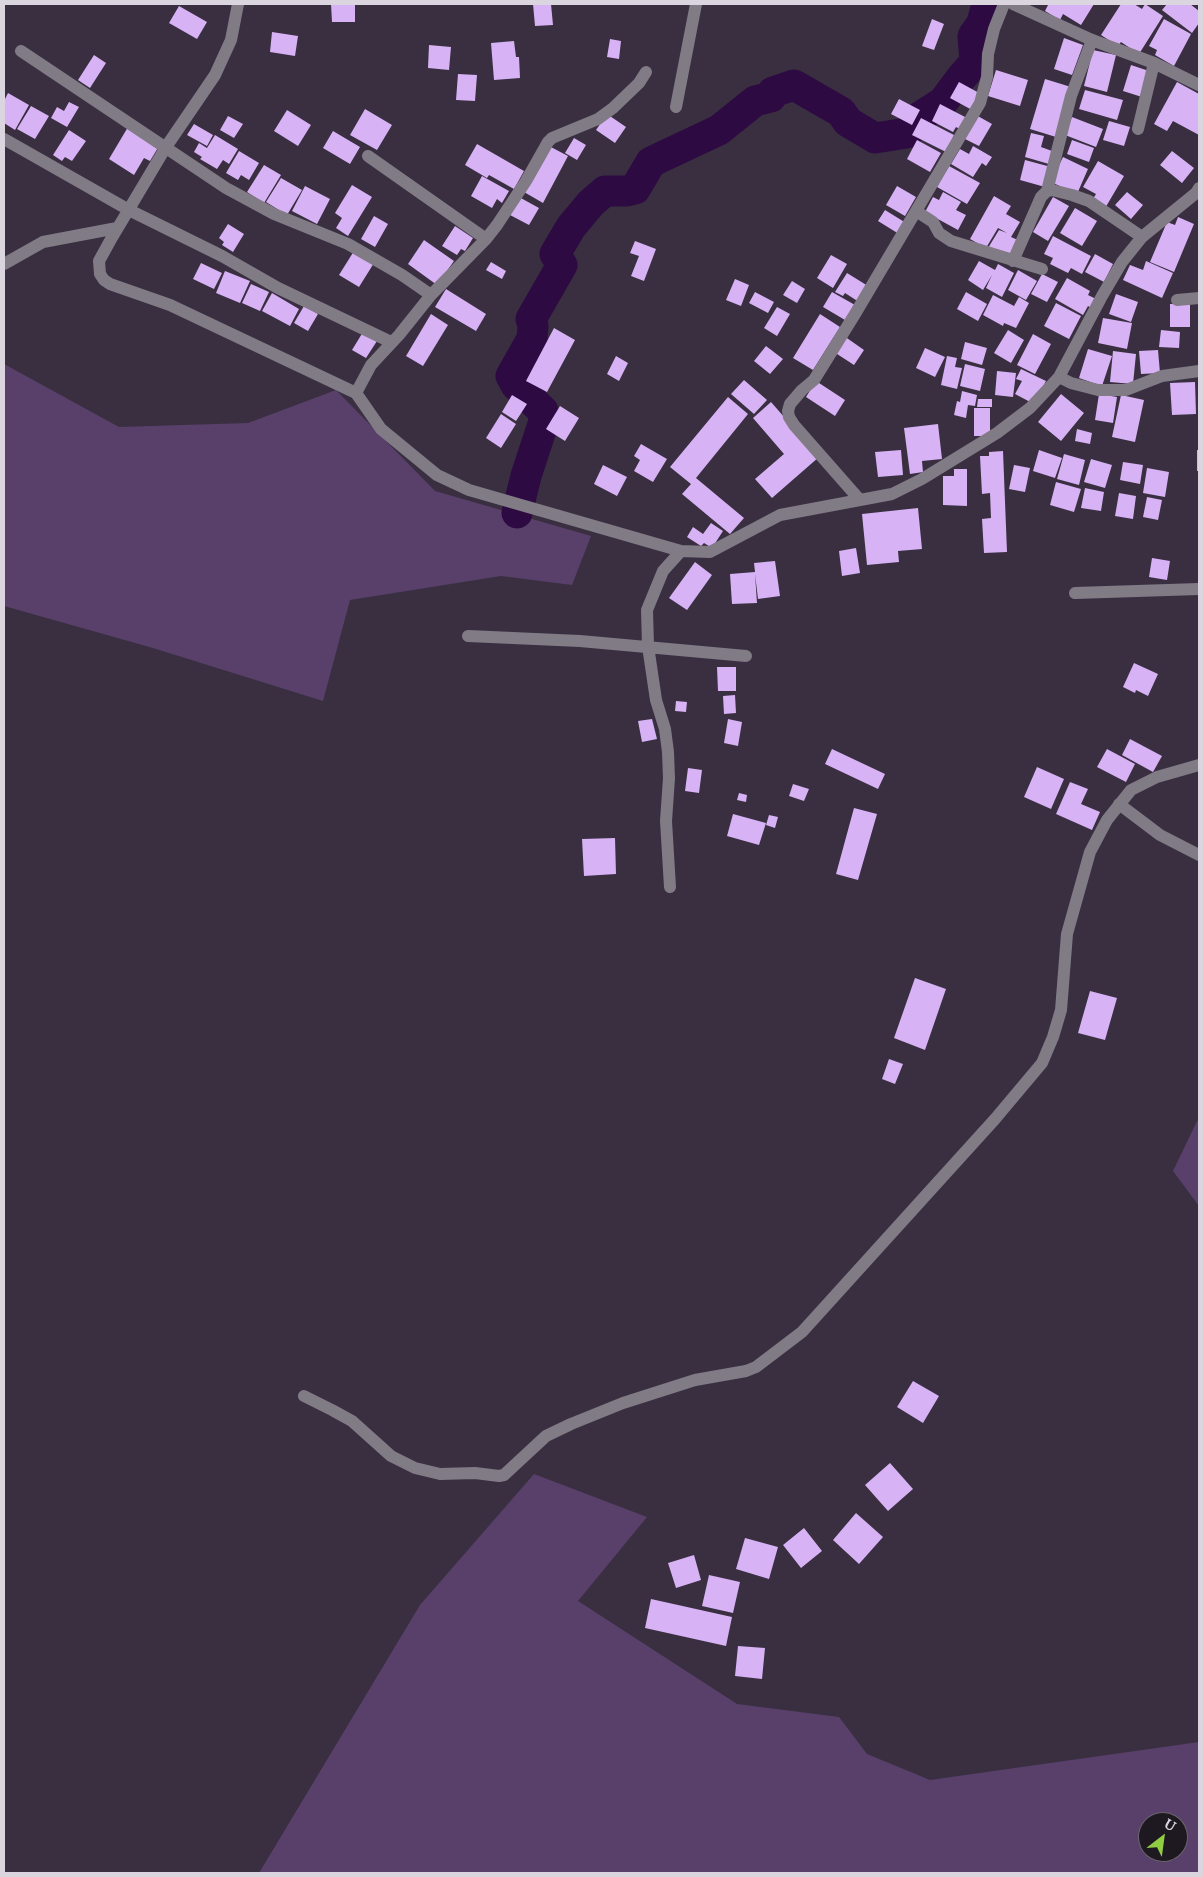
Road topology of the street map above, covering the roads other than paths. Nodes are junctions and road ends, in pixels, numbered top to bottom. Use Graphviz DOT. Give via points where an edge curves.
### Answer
graph roads {
  1 [pos="238,4"];
  2 [pos="696,4"];
  3 [pos="1004,4"];
  4 [pos="1013,4"];
  5 [pos="1092,40"];
  6 [pos="21,51"];
  7 [pos="1154,63"];
  8 [pos="646,72"];
  9 [pos="1199,85"];
  10 [pos="676,107"];
  11 [pos="1138,129"];
  12 [pos="4,139"];
  13 [pos="166,148"];
  14 [pos="368,156"];
  15 [pos="1199,188"];
  16 [pos="1047,191"];
  17 [pos="129,210"];
  18 [pos="916,211"];
  19 [pos="117,228"];
  20 [pos="1142,237"];
  21 [pos="486,239"];
  22 [pos="1013,261"];
  23 [pos="4,264"];
  24 [pos="1042,268"];
  25 [pos="431,296"];
  26 [pos="1199,298"];
  27 [pos="1177,300"];
  28 [pos="391,342"];
  29 [pos="1199,371"];
  30 [pos="1059,377"];
  31 [pos="356,393"];
  32 [pos="859,499"];
  33 [pos="681,551"];
  34 [pos="1199,589"];
  35 [pos="1075,593"];
  36 [pos="468,636"];
  37 [pos="648,646"];
  38 [pos="746,656"];
  39 [pos="1199,765"];
  40 [pos="1119,804"];
  41 [pos="1199,855"];
  42 [pos="670,887"];
  43 [pos="304,1396"];
  1 -- 13 [label="street" via="231,40 215,75"];
  2 -- 10 [label="street"];
  3 -- 18 [label="street" via="994,29 980,103"];
  4 -- 5 [label="street"];
  5 -- 7 [label="street"];
  5 -- 16 [label="street" via="1071,96"];
  6 -- 13 [label="street"];
  7 -- 9 [label="street"];
  7 -- 11 [label="street"];
  8 -- 21 [label="street" via="635,88 606,114 548,142"];
  12 -- 17 [label="street"];
  13 -- 17 [label="street"];
  13 -- 25 [label="street" via="226,188 274,214 348,244"];
  14 -- 21 [label="street"];
  15 -- 20 [label="street"];
  16 -- 20 [label="street" via="1089,202"];
  16 -- 22 [label="street" via="1041,197"];
  17 -- 19 [label="street"];
  17 -- 28 [label="street" via="278,288"];
  18 -- 22 [label="street" via="933,222 944,238"];
  18 -- 32 [label="street" via="814,380 790,404 788,411 794,425"];
  19 -- 23 [label="street" via="43,242"];
  19 -- 31 [label="street" via="99,261 104,280 170,305"];
  20 -- 30 [label="street" via="1122,262"];
  21 -- 25 [label="street"];
  22 -- 24 [label="street"];
  25 -- 28 [label="street"];
  26 -- 27 [label="street"];
  28 -- 31 [label="street" via="371,365"];
  29 -- 30 [label="street" via="1162,376 1126,390 1098,390 1071,384"];
  30 -- 32 [label="street" via="1030,408 997,433 922,479 892,494"];
  31 -- 33 [label="street" via="381,429 437,475 469,490"];
  32 -- 33 [label="street" via="780,515 710,552"];
  33 -- 37 [label="street" via="662,570 646,610"];
  34 -- 35 [label="street"];
  36 -- 37 [label="street"];
  37 -- 38 [label="street"];
  37 -- 42 [label="street" via="668,752 666,821"];
  39 -- 40 [label="street" via="1157,777 1131,790"];
  40 -- 41 [label="street" via="1160,835"];
  40 -- 43 [label="street" via="1090,852 1067,934 1061,1010 1042,1064 802,1332 756,1367 695,1380 571,1424 546,1436 499,1476 440,1474 415,1468 391,1456 352,1421"];
}
